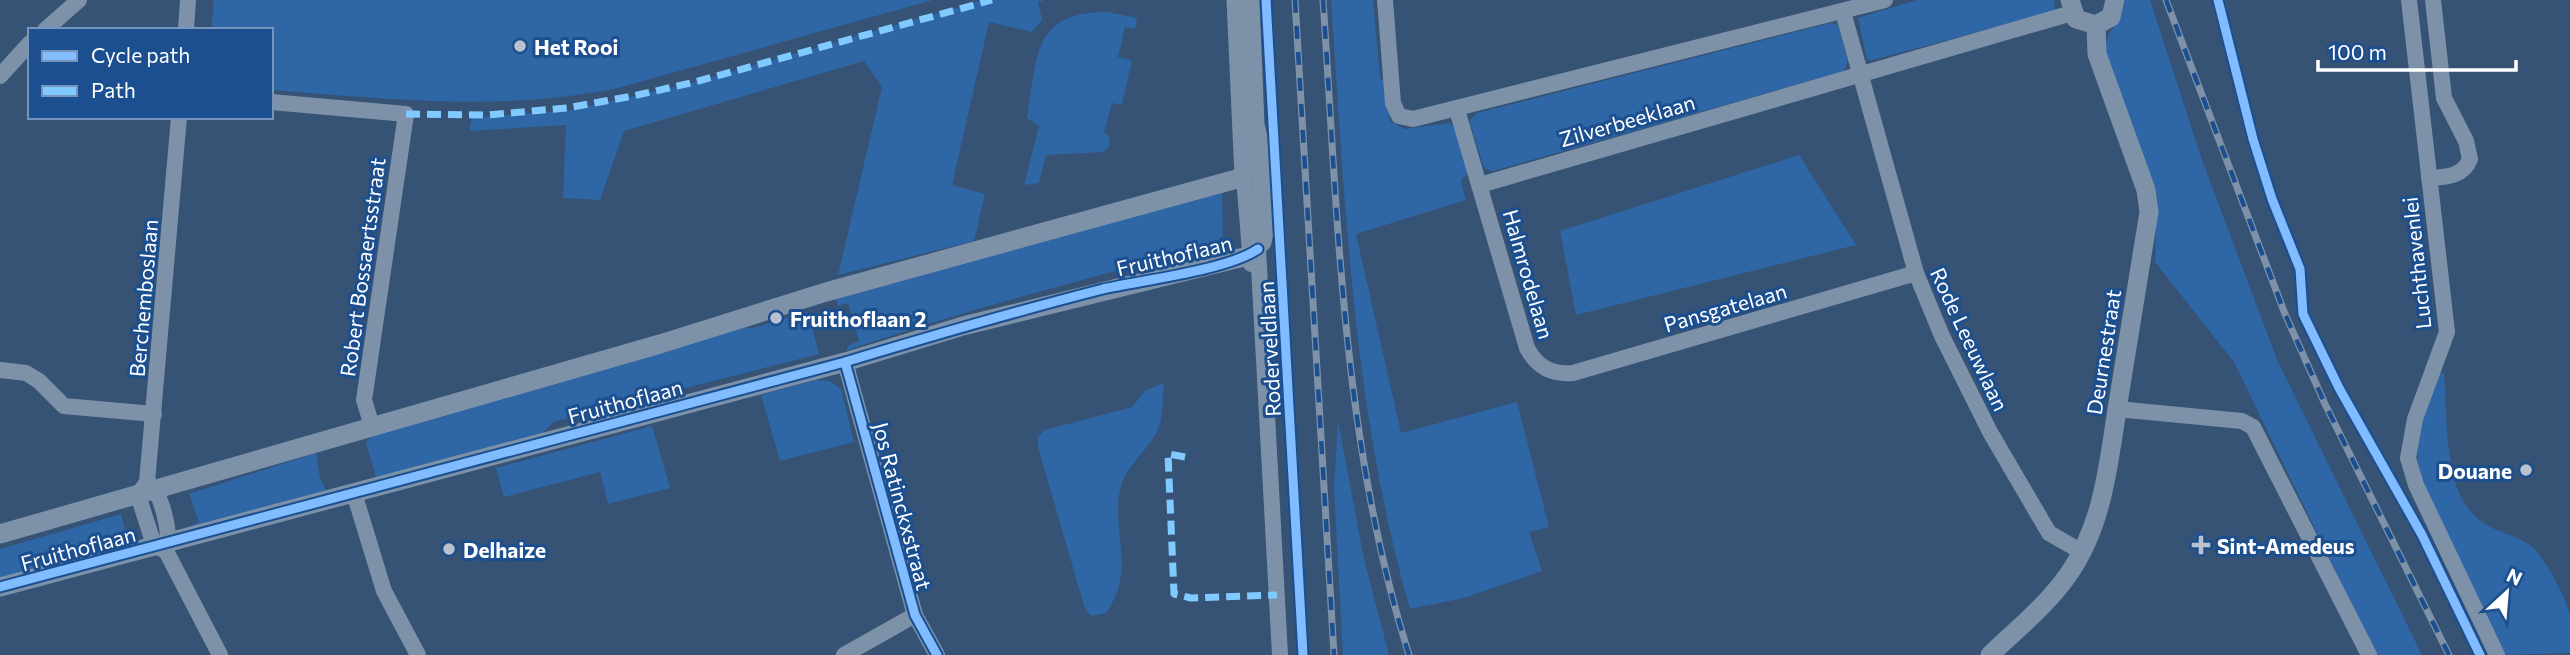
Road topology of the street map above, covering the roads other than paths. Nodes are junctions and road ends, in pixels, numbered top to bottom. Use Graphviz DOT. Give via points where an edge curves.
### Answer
graph roads {
  1 [pos="79,0"];
  2 [pos="188,0"];
  3 [pos="1236,0"];
  4 [pos="1250,0"];
  5 [pos="1385,0"];
  6 [pos="1885,0"];
  7 [pos="2115,0"];
  8 [pos="2409,0"];
  9 [pos="2433,0"];
  10 [pos="2071,6"];
  11 [pos="1843,12"];
  12 [pos="2096,25"];
  13 [pos="47,28"];
  14 [pos="186,28"];
  15 [pos="28,45"];
  16 [pos="1861,74"];
  17 [pos="0,76"];
  18 [pos="273,102"];
  19 [pos="1457,110"];
  20 [pos="179,119"];
  21 [pos="1244,177"];
  22 [pos="2429,178"];
  23 [pos="1480,185"];
  24 [pos="1262,192"];
  25 [pos="1253,252"];
  26 [pos="1916,273"];
  27 [pos="844,355"];
  28 [pos="1546,369"];
  29 [pos="0,370"];
  30 [pos="2117,408"];
  31 [pos="154,414"];
  32 [pos="372,426"];
  33 [pos="147,489"];
  34 [pos="354,493"];
  35 [pos="0,534"];
  36 [pos="163,546"];
  37 [pos="2082,552"];
  38 [pos="0,587"];
  39 [pos="915,615"];
  40 [pos="220,655"];
  41 [pos="418,655"];
  42 [pos="844,655"];
  43 [pos="937,655"];
  44 [pos="1280,655"];
  45 [pos="1990,655"];
  46 [pos="2369,655"];
  47 [pos="2497,655"];
  1 -- 13 [label="street"];
  2 -- 14 [label="street"];
  3 -- 21 [label="street, Roderveldlaan"];
  4 -- 24 [label="street, Roderveldlaan"];
  5 -- 19 [label="street" via="1394,110 1406,119"];
  6 -- 11 [label="street"];
  7 -- 12 [label="street" via="2110,17"];
  8 -- 22 [label="street, Luchthavenlei"];
  9 -- 22 [label="street, Luchthavenlei" via="2444,98 2470,159 2454,175"];
  10 -- 12 [label="street" via="2082,23"];
  10 -- 16 [label="street, Zilverbeeklaan"];
  11 -- 16 [label="street"];
  11 -- 19 [label="street"];
  12 -- 30 [label="street, Deurnestraat" via="2097,54 2146,190 2149,212"];
  15 -- 17 [label="street"];
  16 -- 23 [label="street, Zilverbeeklaan"];
  16 -- 26 [label="street, Rode Leeuwlaan"];
  18 -- 32 [label="street, Robert Bossaertsstraat" via="405,114 364,400"];
  19 -- 23 [label="street"];
  20 -- 31 [label="street, Berchemboslaan"];
  21 -- 24 [label="street"];
  21 -- 25 [label="street, Roderveldlaan"];
  21 -- 32 [label="street, Fruithoflaan" via="826,292"];
  22 -- 47 [label="street, Luchthavenlei" via="2446,332 2415,419 2408,458 2416,485"];
  23 -- 28 [label="street, Halmrodelaan" via="1527,348"];
  24 -- 25 [label="street, Roderveldlaan" via="1265,228"];
  25 -- 27 [label="street, Fruithoflaan"];
  25 -- 44 [label="street, Roderveldlaan" via="1261,293"];
  26 -- 28 [label="street, Pansgatelaan" via="1573,373"];
  26 -- 37 [label="street, Rode Leeuwlaan" via="1990,432 2044,524 2058,539"];
  27 -- 34 [label="street, Fruithoflaan"];
  27 -- 39 [label="street, Jos Ratinckxstraat"];
  29 -- 31 [label="street" via="26,373 64,406"];
  30 -- 37 [label="street, Deurnestraat" via="2099,510"];
  30 -- 46 [label="street" via="2242,421 2253,427"];
  31 -- 33 [label="street, Berchemboslaan"];
  32 -- 33 [label="street, Fruithoflaan"];
  33 -- 35 [label="street, Fruithoflaan"];
  33 -- 36 [label="street"];
  34 -- 36 [label="street, Fruithoflaan"];
  34 -- 41 [label="street" via="384,591"];
  36 -- 38 [label="street, Fruithoflaan"];
  36 -- 40 [label="street"];
  37 -- 45 [label="street, Deurnestraat" via="2045,603"];
  39 -- 42 [label="street"];
  39 -- 43 [label="street, Jos Ratinckxstraat"];
}
